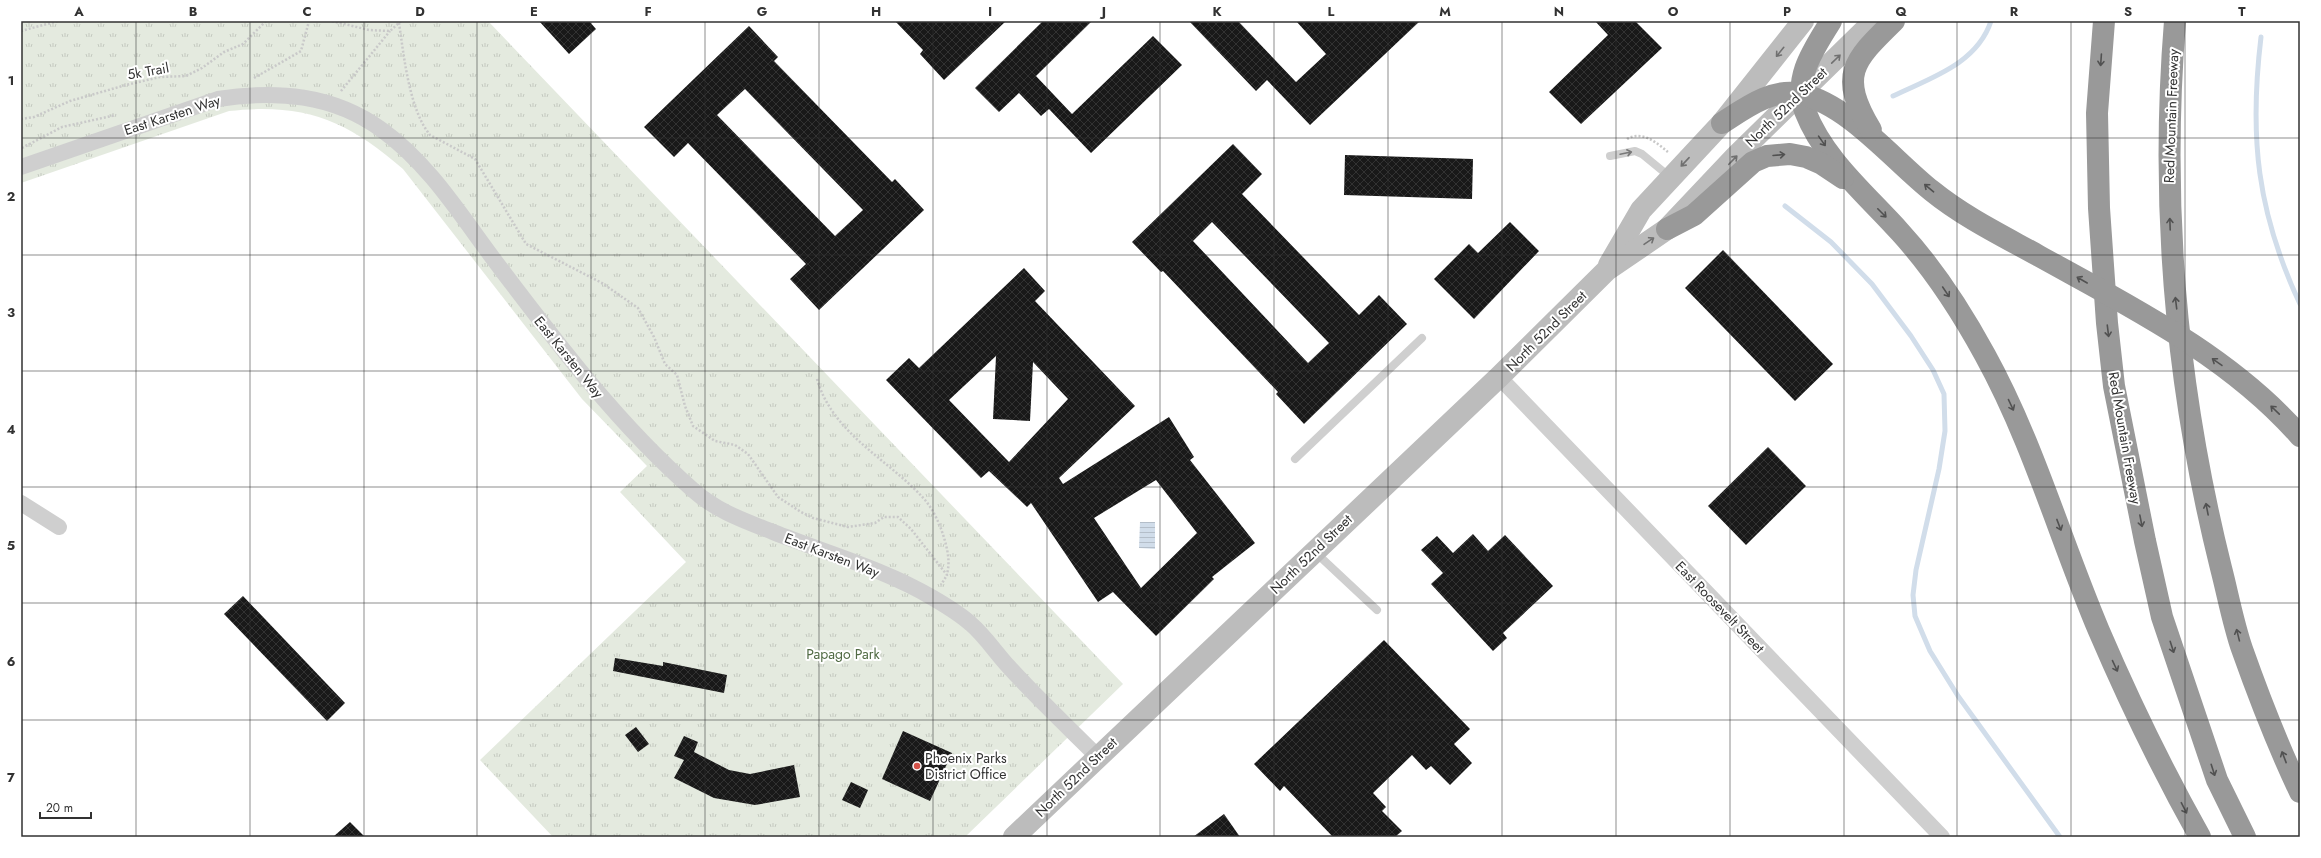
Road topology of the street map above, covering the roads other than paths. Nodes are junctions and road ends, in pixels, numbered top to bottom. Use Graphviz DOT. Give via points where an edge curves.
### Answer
graph roads {
  1 [pos="1804,21"];
  2 [pos="1831,21"];
  3 [pos="1874,21"];
  4 [pos="1894,21"];
  5 [pos="2104,21"];
  6 [pos="2175,21"];
  7 [pos="1800,94"];
  8 [pos="1722,123"];
  9 [pos="1880,146"];
  10 [pos="1610,156"];
  11 [pos="21,167"];
  12 [pos="1672,167"];
  13 [pos="1854,186"];
  14 [pos="1667,229"];
  15 [pos="1607,270"];
  16 [pos="1422,338"];
  17 [pos="1499,377"];
  18 [pos="2300,436"];
  19 [pos="1295,459"];
  20 [pos="21,503"];
  21 [pos="60,527"];
  22 [pos="1314,552"];
  23 [pos="1377,610"];
  24 [pos="1098,757"];
  25 [pos="2300,792"];
  26 [pos="1014,837"];
  27 [pos="1942,837"];
  28 [pos="2200,837"];
  29 [pos="2245,837"];
  1 -- 8 [label="main road, North 52nd Street, one-way"];
  2 -- 7 [label="highway" via="1809,59 1802,77"];
  7 -- 3 [label="main road, North 52nd Street, one-way"];
  4 -- 9 [label="highway" via="1866,48 1852,76 1857,105"];
  5 -- 29 [label="highway, Red Mountain Freeway, one-way" via="2098,113 2099,208 2114,386 2144,541 2162,617 2217,780"];
  25 -- 6 [label="highway, Red Mountain Freeway, one-way" via="2242,647 2210,522 2188,412 2171,263 2169,110"];
  7 -- 8 [label="highway" via="1788,93 1756,101"];
  7 -- 9 [label="highway" via="1819,100 1850,117"];
  7 -- 13 [label="highway, one-way" via="1820,138"];
  14 -- 7 [label="main road, North 52nd Street, one-way" via="1736,156"];
  8 -- 12 [label="main road, North 52nd Street, one-way"];
  18 -- 9 [label="highway, one-way" via="2248,386 2196,348 1986,226 1933,192"];
  10 -- 12 [label="lane, one-way" via="1635,151"];
  11 -- 24 [label="street, East Karsten Way" via="218,99 265,93 315,99 358,114 382,129 424,167 596,391 693,490 713,507 746,522 887,576 933,598 970,623 1008,666"];
  12 -- 15 [label="main road, North 52nd Street" via="1641,210"];
  14 -- 13 [label="highway, one-way" via="1694,216 1753,162 1767,156 1790,154 1806,157 1822,164"];
  13 -- 28 [label="highway, one-way" via="1900,231 1924,260 1984,353 2012,406 2099,630 2141,721"];
  15 -- 14 [label="main road, North 52nd Street, one-way"];
  15 -- 17 [label="main road, North 52nd Street"];
  16 -- 19 [label="lane"];
  17 -- 22 [label="main road, North 52nd Street"];
  17 -- 27 [label="street, East Roosevelt Street"];
  20 -- 21 [label="street"];
  22 -- 23 [label="lane"];
  22 -- 24 [label="main road, North 52nd Street"];
  24 -- 26 [label="main road, North 52nd Street"];
}
